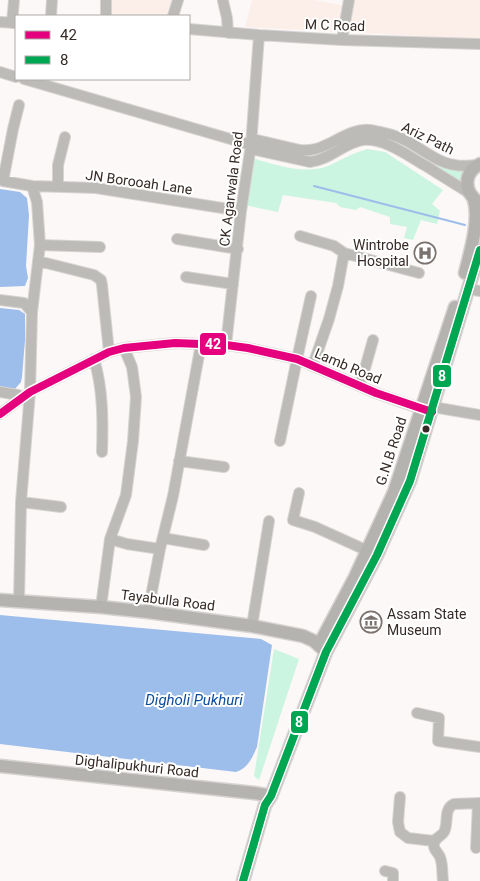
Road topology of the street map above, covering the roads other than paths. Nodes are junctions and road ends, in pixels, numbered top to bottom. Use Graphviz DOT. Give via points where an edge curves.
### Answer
graph roads {
  1 [pos="14,0"];
  2 [pos="52,0"];
  3 [pos="106,0"];
  4 [pos="178,0"];
  5 [pos="349,0"];
  6 [pos="223,1"];
  7 [pos="51,15"];
  8 [pos="106,15"];
  9 [pos="173,15"];
  10 [pos="0,22"];
  11 [pos="14,23"];
  12 [pos="190,29"];
  13 [pos="228,33"];
  14 [pos="259,35"];
  15 [pos="342,40"];
  16 [pos="480,44"];
  17 [pos="0,72"];
  18 [pos="15,76"];
  19 [pos="27,80"];
  20 [pos="19,105"];
  21 [pos="65,137"];
  22 [pos="251,144"];
  23 [pos="479,164"];
  24 [pos="32,186"];
  25 [pos="58,187"];
  26 [pos="474,199"];
  27 [pos="242,211"];
  28 [pos="300,236"];
  29 [pos="177,238"];
  30 [pos="40,245"];
  31 [pos="100,247"];
  32 [pos="238,249"];
  33 [pos="480,250"];
  34 [pos="344,253"];
  35 [pos="38,262"];
  36 [pos="419,273"];
  37 [pos="186,276"];
  38 [pos="233,284"];
  39 [pos="475,290"];
  40 [pos="34,296"];
  41 [pos="311,296"];
  42 [pos="0,300"];
  43 [pos="24,304"];
  44 [pos="32,312"];
  45 [pos="373,340"];
  46 [pos="201,344"];
  47 [pos="226,345"];
  48 [pos="124,348"];
  49 [pos="109,352"];
  50 [pos="94,359"];
  51 [pos="297,359"];
  52 [pos="313,365"];
  53 [pos="360,386"];
  54 [pos="0,392"];
  55 [pos="26,395"];
  56 [pos="428,409"];
  57 [pos="0,414"];
  58 [pos="480,416"];
  59 [pos="280,441"];
  60 [pos="102,452"];
  61 [pos="179,460"];
  62 [pos="224,467"];
  63 [pos="299,493"];
  64 [pos="21,502"];
  65 [pos="61,507"];
  66 [pos="269,521"];
  67 [pos="163,538"];
  68 [pos="110,539"];
  69 [pos="204,545"];
  70 [pos="160,550"];
  71 [pos="368,551"];
  72 [pos="0,600"];
  73 [pos="19,601"];
  74 [pos="101,607"];
  75 [pos="148,612"];
  76 [pos="252,626"];
  77 [pos="323,648"];
  78 [pos="417,713"];
  79 [pos="480,747"];
  80 [pos="0,766"];
  81 [pos="400,796"];
  82 [pos="267,799"];
  83 [pos="479,803"];
  84 [pos="434,841"];
  85 [pos="476,848"];
  86 [pos="385,871"];
  87 [pos="243,881"];
  88 [pos="393,881"];
  89 [pos="443,881"];
  1 -- 11 [label="street"];
  2 -- 7 [label="street"];
  3 -- 8 [label="street"];
  4 -- 9 [label="street"];
  5 -- 15 [label="street"];
  6 -- 13 [label="street"];
  10 -- 11 [label="street"];
  12 -- 13 [label="street, M C Road"];
  13 -- 14 [label="street, M C Road"];
  14 -- 15 [label="street, M C Road"];
  14 -- 22 [label="street, CK Agarwala Road"];
  15 -- 16 [label="street, M C Road"];
  17 -- 18 [label="street"];
  19 -- 22 [label="street"];
  20 -- 24 [label="street, JN Borooah Lane" via="4,180"];
  21 -- 25 [label="street" via="58,165"];
  22 -- 23 [label="street, Ariz Path" via="305,150 325,146 354,132 369,130 405,140 450,164"];
  22 -- 26 [label="street, Ariz Path" via="310,162 363,140 382,143 397,149"];
  22 -- 27 [label="street, CK Agarwala Road"];
  23 -- 26 [label="main road, G.N.B Road" via="470,173 467,185"];
  24 -- 25 [label="street, JN Borooah Lane"];
  24 -- 30 [label="street"];
  25 -- 27 [label="street, JN Borooah Lane" via="96,188"];
  26 -- 56 [label="main road, G.N.B Road" via="477,222"];
  27 -- 32 [label="street, CK Agarwala Road"];
  28 -- 34 [label="street" via="334,246"];
  29 -- 32 [label="street"];
  30 -- 31 [label="street"];
  30 -- 35 [label="street"];
  32 -- 38 [label="street, CK Agarwala Road"];
  33 -- 39 [label="main road, G.N.B Road"];
  34 -- 36 [label="street"];
  34 -- 52 [label="street" via="329,319"];
  35 -- 40 [label="street"];
  35 -- 49 [label="street" via="94,275 100,280"];
  37 -- 38 [label="street"];
  38 -- 47 [label="street, CK Agarwala Road"];
  39 -- 56 [label="main road, G.N.B Road"];
  40 -- 43 [label="street"];
  40 -- 44 [label="street"];
  41 -- 51 [label="street"];
  42 -- 43 [label="street"];
  43 -- 44 [label="street"];
  44 -- 55 [label="street"];
  45 -- 53 [label="street"];
  46 -- 47 [label="street, Lamb Road"];
  46 -- 48 [label="street, Lamb Road" via="175,342"];
  46 -- 61 [label="street"];
  47 -- 51 [label="street, Lamb Road"];
  48 -- 49 [label="street, Lamb Road"];
  48 -- 68 [label="street" via="132,368 136,397 133,441 126,496"];
  49 -- 50 [label="street, Lamb Road"];
  50 -- 55 [label="street, Lamb Road"];
  50 -- 60 [label="street" via="103,413"];
  51 -- 52 [label="street, Lamb Road"];
  51 -- 59 [label="street"];
  52 -- 53 [label="street, Lamb Road"];
  53 -- 56 [label="street, Lamb Road"];
  54 -- 55 [label="street"];
  55 -- 57 [label="street, Lamb Road"];
  55 -- 64 [label="street"];
  56 -- 58 [label="street, Lamb Road"];
  56 -- 71 [label="main road, G.N.B Road"];
  56 -- 77 [label="main road, G.N.B Road" via="410,481 377,555"];
  61 -- 62 [label="street"];
  61 -- 67 [label="street"];
  63 -- 71 [label="street" via="293,520"];
  64 -- 65 [label="street"];
  64 -- 73 [label="street"];
  66 -- 76 [label="street"];
  67 -- 69 [label="street"];
  67 -- 70 [label="street"];
  68 -- 70 [label="street"];
  68 -- 74 [label="street"];
  70 -- 75 [label="street"];
  71 -- 77 [label="main road, G.N.B Road"];
  72 -- 73 [label="main road, Tayabulla Road"];
  73 -- 74 [label="main road, Tayabulla Road"];
  74 -- 75 [label="main road, Tayabulla Road"];
  75 -- 76 [label="main road, Tayabulla Road"];
  76 -- 77 [label="main road, Tayabulla Road" via="303,636"];
  77 -- 82 [label="main road"];
  78 -- 79 [label="street" via="439,718 438,741"];
  80 -- 82 [label="main road, Dighalipukhuri Road" via="254,793"];
  81 -- 84 [label="street" via="400,832 408,838"];
  82 -- 87 [label="main road"];
  83 -- 84 [label="street" via="450,805 445,831"];
  83 -- 85 [label="street"];
  84 -- 89 [label="street" via="441,859"];
  86 -- 88 [label="street" via="393,873"];
}
